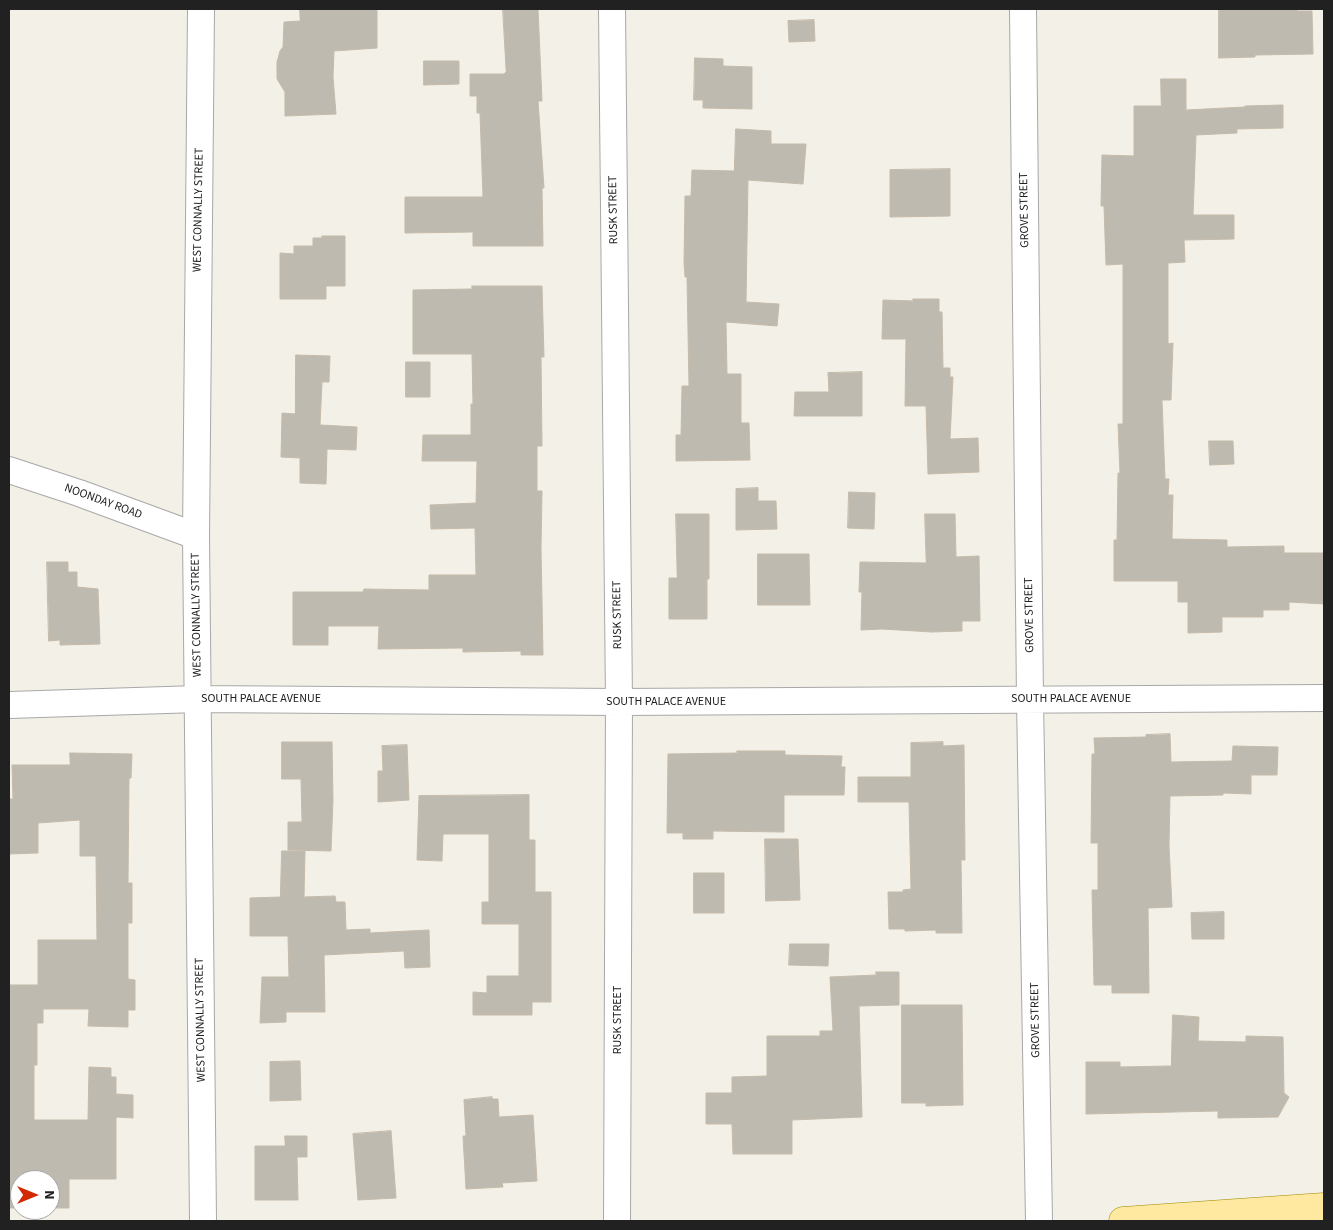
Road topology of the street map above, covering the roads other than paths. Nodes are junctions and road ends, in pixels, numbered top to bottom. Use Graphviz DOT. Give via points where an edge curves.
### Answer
graph roads {
  1 [pos="202,9"];
  2 [pos="612,9"];
  3 [pos="1023,9"];
  4 [pos="9,470"];
  5 [pos="196,536"];
  6 [pos="1324,698"];
  7 [pos="198,699"];
  8 [pos="1030,700"];
  9 [pos="619,702"];
  10 [pos="9,705"];
  11 [pos="1324,1207"];
  12 [pos="203,1221"];
  13 [pos="617,1221"];
  14 [pos="1039,1221"];
  15 [pos="1123,1221"];
  1 -- 5 [label="street, WEST CONNALLY STREET"];
  2 -- 9 [label="street, RUSK STREET"];
  3 -- 8 [label="street, GROVE STREET"];
  4 -- 5 [label="street, NOONDAY ROAD"];
  5 -- 7 [label="street, WEST CONNALLY STREET"];
  6 -- 8 [label="street, SOUTH PALACE AVENUE"];
  7 -- 9 [label="street, SOUTH PALACE AVENUE"];
  7 -- 10 [label="street, SOUTH PALACE AVENUE"];
  7 -- 12 [label="street, WEST CONNALLY STREET"];
  8 -- 9 [label="street, SOUTH PALACE AVENUE"];
  8 -- 14 [label="street, GROVE STREET"];
  9 -- 13 [label="street, RUSK STREET"];
  11 -- 15 [label="main road"];
}
